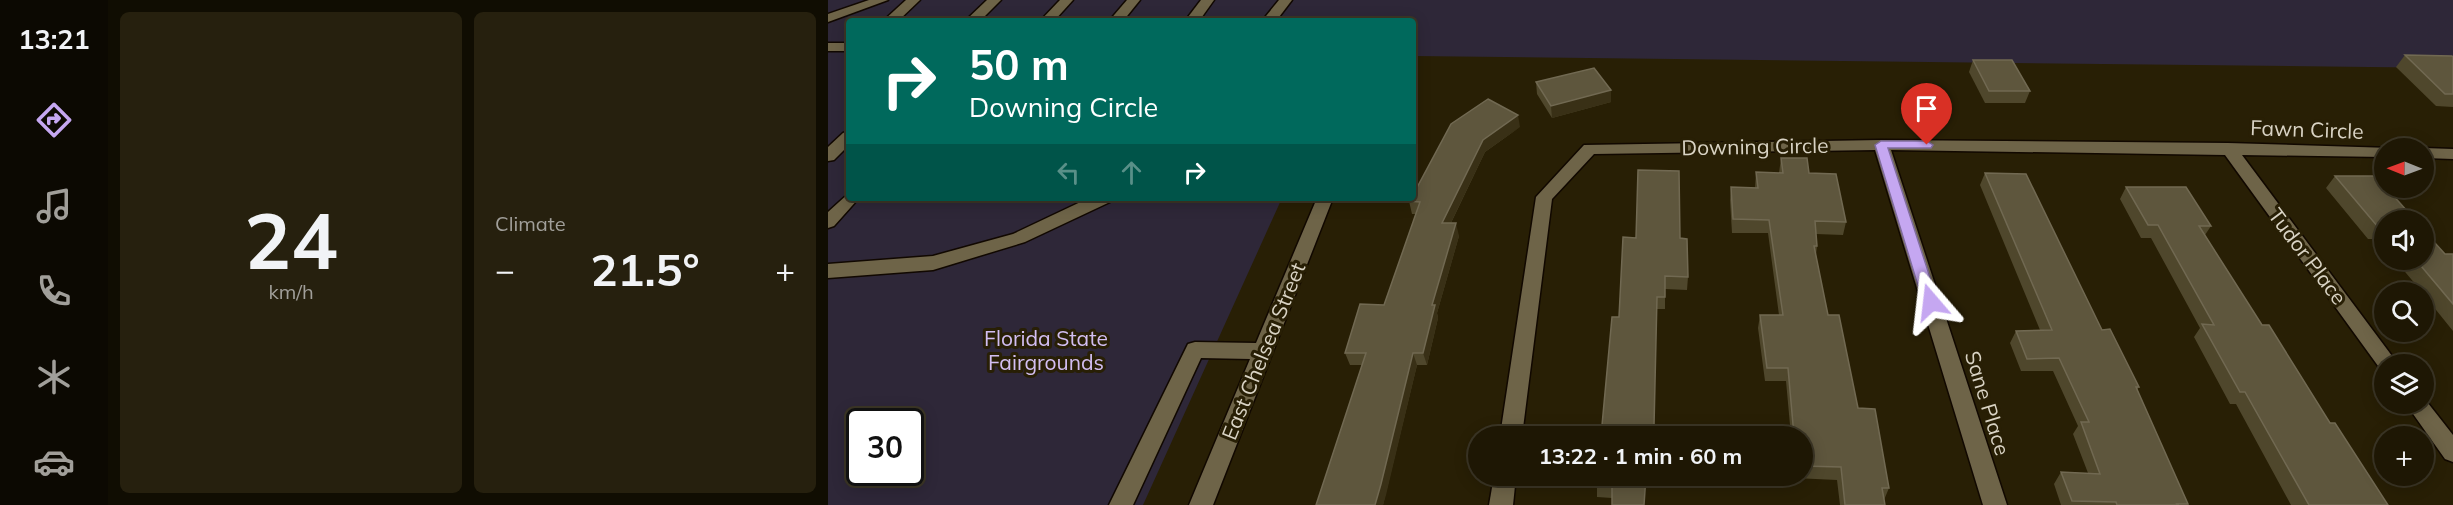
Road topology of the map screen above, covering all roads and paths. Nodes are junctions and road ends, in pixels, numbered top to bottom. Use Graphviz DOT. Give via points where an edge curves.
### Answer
graph roads {
  1 [pos="852,0"];
  2 [pos="882,0"];
  3 [pos="914,0"];
  4 [pos="995,0"];
  5 [pos="1066,0"];
  6 [pos="1134,0"];
  7 [pos="1208,0"];
  8 [pos="1286,0"];
  9 [pos="829,17"];
  10 [pos="893,18"];
  11 [pos="975,18"];
  12 [pos="1050,18"];
  13 [pos="1119,18"];
  14 [pos="1194,18"];
  15 [pos="1271,18"];
  16 [pos="828,47"];
  17 [pos="846,47"];
  18 [pos="846,139"];
  19 [pos="1881,145"];
  20 [pos="2228,148"];
  21 [pos="2374,152"];
  22 [pos="2434,153"];
  23 [pos="2453,154"];
  24 [pos="828,156"];
  25 [pos="849,201"];
  26 [pos="1098,201"];
  27 [pos="1324,201"];
  28 [pos="828,222"];
  29 [pos="828,271"];
  30 [pos="1263,351"];
  31 [pos="2381,354"];
  32 [pos="2424,414"];
  33 [pos="1512,426"];
  34 [pos="2453,452"];
  35 [pos="1504,486"];
  36 [pos="1121,505"];
  37 [pos="1201,505"];
  38 [pos="1501,505"];
  39 [pos="1995,505"];
  1 -- 9 [label="street"];
  2 -- 9 [label="street"];
  3 -- 10 [label="street"];
  4 -- 11 [label="street"];
  5 -- 12 [label="street"];
  6 -- 13 [label="street"];
  7 -- 14 [label="street"];
  8 -- 15 [label="street"];
  16 -- 17 [label="street"];
  18 -- 24 [label="street"];
  19 -- 20 [label="street, Downing Circle"];
  19 -- 33 [label="street, Downing Circle" via="1590,149 1544,197"];
  19 -- 39 [label="street, Sane Place"];
  20 -- 21 [label="street, Fawn Circle"];
  20 -- 31 [label="street, Tudor Place"];
  22 -- 23 [label="street"];
  25 -- 28 [label="street"];
  26 -- 29 [label="street" via="1019,238 933,263"];
  27 -- 30 [label="street, East Chelsea Street"];
  30 -- 36 [label="street" via="1195,350"];
  30 -- 37 [label="street, East Chelsea Street"];
  32 -- 34 [label="street"];
  35 -- 38 [label="street"];
}
